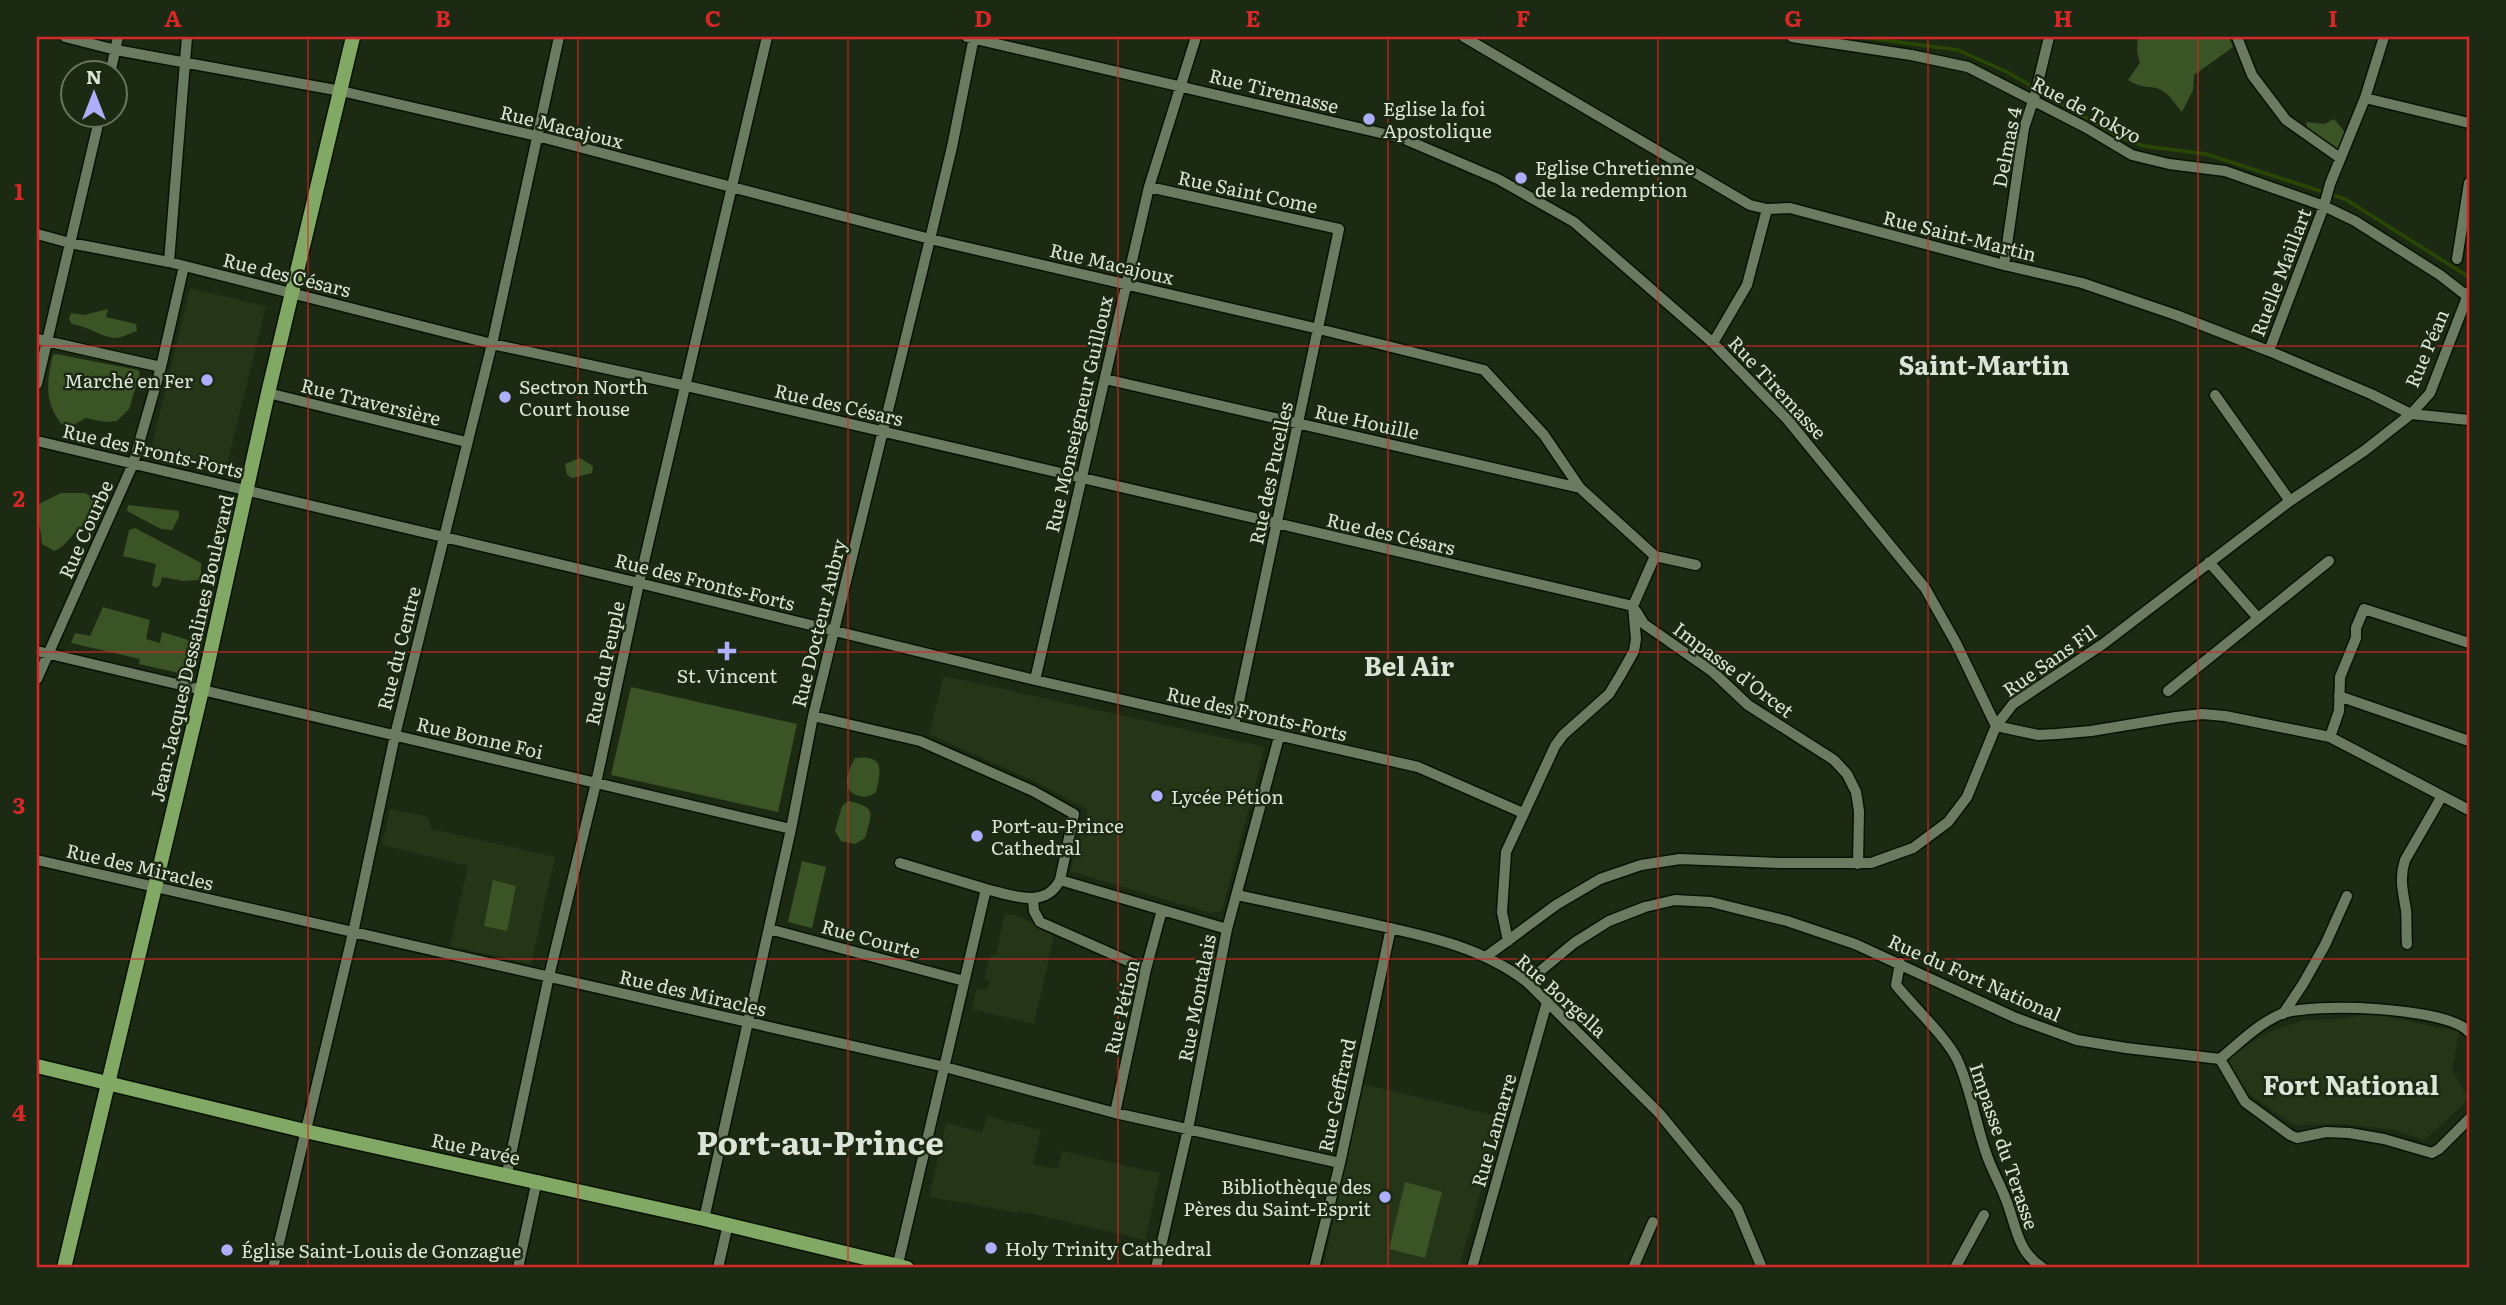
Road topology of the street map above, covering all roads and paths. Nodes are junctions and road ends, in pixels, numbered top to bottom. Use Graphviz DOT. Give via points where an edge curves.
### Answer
graph roads {
  1 [pos="65,37"];
  2 [pos="118,37"];
  3 [pos="187,37"];
  4 [pos="353,37"];
  5 [pos="559,37"];
  6 [pos="767,37"];
  7 [pos="971,37"];
  8 [pos="1196,37"];
  9 [pos="1464,37"];
  10 [pos="1794,37"];
  11 [pos="2049,37"];
  12 [pos="2237,37"];
  13 [pos="2384,37"];
  14 [pos="116,50"];
  15 [pos="114,60"];
  16 [pos="185,62"];
  17 [pos="1183,86"];
  18 [pos="341,91"];
  19 [pos="2035,93"];
  20 [pos="2365,97"];
  21 [pos="2469,123"];
  22 [pos="97,130"];
  23 [pos="537,136"];
  24 [pos="2340,158"];
  25 [pos="2469,183"];
  26 [pos="1149,187"];
  27 [pos="730,188"];
  28 [pos="2324,206"];
  29 [pos="1766,209"];
  30 [pos="1339,229"];
  31 [pos="37,234"];
  32 [pos="930,239"];
  33 [pos="70,243"];
  34 [pos="2457,260"];
  35 [pos="169,262"];
  36 [pos="2004,265"];
  37 [pos="184,266"];
  38 [pos="2469,267"];
  39 [pos="2440,275"];
  40 [pos="1127,284"];
  41 [pos="292,293"];
  42 [pos="2468,294"];
  43 [pos="1319,329"];
  44 [pos="42,340"];
  45 [pos="1713,343"];
  46 [pos="492,344"];
  47 [pos="2269,351"];
  48 [pos="161,367"];
  49 [pos="1105,379"];
  50 [pos="37,384"];
  51 [pos="687,386"];
  52 [pos="268,393"];
  53 [pos="2215,395"];
  54 [pos="2411,414"];
  55 [pos="2469,420"];
  56 [pos="1297,424"];
  57 [pos="883,433"];
  58 [pos="37,441"];
  59 [pos="466,442"];
  60 [pos="133,464"];
  61 [pos="1081,479"];
  62 [pos="1580,488"];
  63 [pos="247,490"];
  64 [pos="2290,501"];
  65 [pos="1277,525"];
  66 [pos="444,537"];
  67 [pos="1655,556"];
  68 [pos="2329,561"];
  69 [pos="2209,562"];
  70 [pos="1696,565"];
  71 [pos="639,583"];
  72 [pos="1633,606"];
  73 [pos="2258,618"];
  74 [pos="835,631"];
  75 [pos="2469,643"];
  76 [pos="37,651"];
  77 [pos="49,654"];
  78 [pos="37,679"];
  79 [pos="1035,680"];
  80 [pos="202,690"];
  81 [pos="2168,691"];
  82 [pos="2339,696"];
  83 [pos="813,716"];
  84 [pos="1234,725"];
  85 [pos="1996,726"];
  86 [pos="395,735"];
  87 [pos="1279,737"];
  88 [pos="2330,737"];
  89 [pos="2469,741"];
  90 [pos="596,783"];
  91 [pos="2442,796"];
  92 [pos="2468,805"];
  93 [pos="1522,813"];
  94 [pos="792,828"];
  95 [pos="37,860"];
  96 [pos="900,863"];
  97 [pos="1858,864"];
  98 [pos="1060,880"];
  99 [pos="155,888"];
  100 [pos="986,889"];
  101 [pos="1237,895"];
  102 [pos="2347,896"];
  103 [pos="1033,899"];
  104 [pos="1162,910"];
  105 [pos="1391,928"];
  106 [pos="769,929"];
  107 [pos="1227,929"];
  108 [pos="352,933"];
  109 [pos="1508,941"];
  110 [pos="2407,944"];
  111 [pos="1487,956"];
  112 [pos="1900,963"];
  113 [pos="1146,969"];
  114 [pos="549,976"];
  115 [pos="964,981"];
  116 [pos="1527,982"];
  117 [pos="1547,1002"];
  118 [pos="2283,1014"];
  119 [pos="747,1023"];
  120 [pos="2469,1032"];
  121 [pos="2220,1059"];
  122 [pos="37,1066"];
  123 [pos="945,1067"];
  124 [pos="107,1083"];
  125 [pos="1115,1113"];
  126 [pos="2469,1119"];
  127 [pos="1188,1129"];
  128 [pos="305,1131"];
  129 [pos="1340,1163"];
  130 [pos="507,1174"];
  131 [pos="537,1180"];
  132 [pos="1983,1215"];
  133 [pos="704,1219"];
  134 [pos="1653,1222"];
  135 [pos="728,1224"];
  136 [pos="64,1268"];
  137 [pos="273,1268"];
  138 [pos="518,1268"];
  139 [pos="718,1268"];
  140 [pos="901,1268"];
  141 [pos="1156,1268"];
  142 [pos="1314,1268"];
  143 [pos="1472,1268"];
  144 [pos="1633,1268"];
  145 [pos="1762,1268"];
  146 [pos="1955,1268"];
  147 [pos="2043,1268"];
  1 -- 14 [label="street, Rue Macajoux"];
  2 -- 14 [label="street"];
  3 -- 16 [label="street"];
  4 -- 18 [label="main road, Jean-Jacques Dessalines Boulevard"];
  5 -- 23 [label="street, Rue du Centre"];
  6 -- 27 [label="street, Rue du Peuple"];
  7 -- 17 [label="street, Rue Tiremasse"];
  7 -- 32 [label="street, Rue Docteur Aubry"];
  8 -- 17 [label="street, Rue Monseigneur Guilloux"];
  9 -- 29 [label="street, Rue Saint-Martin" via="1719,188"];
  10 -- 19 [label="street, Rue de Tokyo" via="1968,66"];
  11 -- 19 [label="street, Delmas 4"];
  12 -- 24 [label="street" via="2252,75 2286,120"];
  13 -- 20 [label="street"];
  14 -- 15 [label="street"];
  14 -- 16 [label="street, Rue Macajoux"];
  16 -- 18 [label="street, Rue Macajoux"];
  16 -- 35 [label="street"];
  17 -- 26 [label="street, Rue Monseigneur Guilloux"];
  17 -- 45 [label="street, Rue Tiremasse" via="1402,138 1498,179 1574,222"];
  18 -- 23 [label="street, Rue Macajoux"];
  18 -- 41 [label="main road, Jean-Jacques Dessalines Boulevard"];
  19 -- 28 [label="street, Rue de Tokyo" via="2132,155 2225,171"];
  19 -- 36 [label="street, Delmas 4" via="2024,128"];
  20 -- 21 [label="street"];
  20 -- 24 [label="street"];
  22 -- 33 [label="street"];
  23 -- 27 [label="street, Rue Macajoux"];
  23 -- 46 [label="street, Rue du Centre"];
  24 -- 28 [label="street, Ruelle Maillart"];
  25 -- 34 [label="street"];
  26 -- 30 [label="street, Rue Saint Come"];
  26 -- 40 [label="street, Rue Monseigneur Guilloux"];
  27 -- 32 [label="street, Rue Macajoux"];
  27 -- 51 [label="street, Rue du Peuple"];
  28 -- 39 [label="street, Rue de Tokyo"];
  28 -- 47 [label="street, Ruelle Maillart"];
  29 -- 36 [label="street, Rue Saint-Martin" via="1790,208"];
  29 -- 45 [label="street" via="1747,285"];
  30 -- 43 [label="street, Rue des Pucelles"];
  31 -- 33 [label="street, Rue des Césars"];
  32 -- 40 [label="street, Rue Macajoux"];
  32 -- 57 [label="street, Rue Docteur Aubry"];
  33 -- 35 [label="street, Rue des Césars"];
  33 -- 44 [label="street"];
  34 -- 38 [label="street"];
  34 -- 39 [label="street"];
  35 -- 37 [label="street, Rue des Césars"];
  36 -- 47 [label="street, Rue Saint-Martin" via="2082,283"];
  37 -- 41 [label="street, Rue des Césars"];
  37 -- 48 [label="street, Rue Courbe"];
  39 -- 42 [label="street, Rue de Tokyo"];
  40 -- 43 [label="street, Rue Macajoux"];
  40 -- 49 [label="street, Rue Monseigneur Guilloux"];
  41 -- 46 [label="street, Rue des Césars"];
  41 -- 52 [label="main road, Jean-Jacques Dessalines Boulevard"];
  42 -- 54 [label="street, Rue Péan" via="2430,393"];
  43 -- 56 [label="street, Rue des Pucelles"];
  43 -- 62 [label="street, Rue Macajoux" via="1484,370 1544,435"];
  44 -- 48 [label="street"];
  44 -- 50 [label="street"];
  45 -- 85 [label="street, Rue Tiremasse" via="1787,419 1925,588"];
  46 -- 51 [label="street, Rue des Césars"];
  46 -- 59 [label="street, Rue du Centre"];
  47 -- 54 [label="street, Rue Saint-Martin"];
  48 -- 60 [label="street, Rue Courbe"];
  49 -- 56 [label="street, Rue Houille"];
  49 -- 61 [label="street, Rue Monseigneur Guilloux"];
  51 -- 57 [label="street, Rue des Césars"];
  51 -- 71 [label="street, Rue du Peuple"];
  52 -- 59 [label="street, Rue Traversière"];
  52 -- 63 [label="main road, Jean-Jacques Dessalines Boulevard"];
  53 -- 64 [label="street"];
  54 -- 55 [label="street, Rue Saint-Martin"];
  54 -- 64 [label="street, Rue Sans Fil"];
  56 -- 62 [label="street, Rue Houille"];
  56 -- 65 [label="street, Rue des Pucelles"];
  57 -- 61 [label="street, Rue des Césars"];
  57 -- 74 [label="street, Rue Docteur Aubry"];
  58 -- 60 [label="street, Rue des Fronts-Forts"];
  59 -- 66 [label="street, Rue du Centre"];
  60 -- 63 [label="street, Rue des Fronts-Forts"];
  60 -- 77 [label="street, Rue Courbe"];
  61 -- 65 [label="street, Rue des Césars"];
  61 -- 79 [label="street, Rue Monseigneur Guilloux"];
  62 -- 67 [label="street, Rue Macajoux"];
  63 -- 66 [label="street, Rue des Fronts-Forts"];
  63 -- 80 [label="main road, Jean-Jacques Dessalines Boulevard"];
  64 -- 69 [label="street, Rue Sans Fil"];
  65 -- 72 [label="street, Rue des Césars"];
  65 -- 84 [label="street, Rue des Pucelles"];
  66 -- 71 [label="street, Rue des Fronts-Forts"];
  66 -- 86 [label="street, Rue du Centre"];
  67 -- 70 [label="street"];
  67 -- 72 [label="street"];
  68 -- 73 [label="street"];
  69 -- 73 [label="street"];
  69 -- 85 [label="street, Rue Sans Fil" via="2013,704"];
  71 -- 74 [label="street, Rue des Fronts-Forts"];
  71 -- 90 [label="street, Rue du Peuple"];
  72 -- 93 [label="street" via="1634,650 1620,677 1555,746"];
  72 -- 97 [label="street, Impasse d'Orcet" via="1644,624 1713,672 1748,705 1834,760 1856,792"];
  73 -- 81 [label="street"];
  74 -- 79 [label="street, Rue des Fronts-Forts"];
  74 -- 83 [label="street, Rue Docteur Aubry"];
  75 -- 82 [label="street" via="2364,609 2340,677"];
  76 -- 77 [label="street, Rue Bonne Foi"];
  77 -- 78 [label="street, Rue Courbe"];
  77 -- 80 [label="street, Rue Bonne Foi"];
  79 -- 84 [label="street, Rue des Fronts-Forts"];
  80 -- 86 [label="street, Rue Bonne Foi"];
  80 -- 99 [label="main road, Jean-Jacques Dessalines Boulevard"];
  82 -- 88 [label="street"];
  82 -- 89 [label="street"];
  83 -- 94 [label="street, Rue Docteur Aubry"];
  83 -- 98 [label="street" via="920,741 1074,814"];
  84 -- 87 [label="street, Rue des Fronts-Forts"];
  85 -- 88 [label="street" via="2057,734 2202,714"];
  85 -- 97 [label="street, Rue Sans Fil" via="1967,797 1948,822 1913,848"];
  86 -- 90 [label="street, Rue Bonne Foi"];
  86 -- 108 [label="street, Rue du Centre"];
  87 -- 93 [label="street, Rue des Fronts-Forts" via="1418,767"];
  87 -- 101 [label="street, Rue Montalais"];
  88 -- 91 [label="street"];
  90 -- 94 [label="street, Rue Bonne Foi"];
  90 -- 114 [label="street, Rue du Peuple"];
  91 -- 92 [label="street"];
  91 -- 110 [label="street" via="2401,871"];
  93 -- 109 [label="street" via="1506,852 1502,912"];
  94 -- 106 [label="street, Rue Docteur Aubry"];
  95 -- 99 [label="street, Rue des Miracles"];
  96 -- 100 [label="street"];
  97 -- 109 [label="street, Rue Sans Fil" via="1680,859 1641,865 1600,879"];
  98 -- 103 [label="street" via="1051,893"];
  98 -- 104 [label="street"];
  99 -- 108 [label="street, Rue des Miracles"];
  99 -- 124 [label="main road, Jean-Jacques Dessalines Boulevard"];
  100 -- 103 [label="street"];
  100 -- 115 [label="street"];
  101 -- 105 [label="street, Rue Borgella"];
  101 -- 107 [label="street, Rue Montalais"];
  102 -- 118 [label="street" via="2319,955"];
  103 -- 113 [label="street" via="1040,922"];
  104 -- 107 [label="street"];
  104 -- 113 [label="street, Rue Pétion"];
  105 -- 111 [label="street, Rue Borgella"];
  105 -- 129 [label="street, Rue Geffrard"];
  106 -- 115 [label="street, Rue Courte"];
  106 -- 119 [label="street, Rue Docteur Aubry"];
  107 -- 127 [label="street, Rue Montalais"];
  108 -- 114 [label="street, Rue des Miracles"];
  108 -- 128 [label="street, Rue du Centre"];
  109 -- 111 [label="street, Rue Sans Fil"];
  111 -- 116 [label="street, Rue Borgella"];
  112 -- 116 [label="street, Rue du Fort National" via="1787,921 1711,902 1675,900 1609,921"];
  112 -- 121 [label="street, Rue du Fort National" via="2016,1018 2077,1040"];
  112 -- 147 [label="street, Impasse du Terasse" via="1896,985 1955,1056 2014,1230 2022,1248"];
  113 -- 125 [label="street, Rue Pétion"];
  114 -- 119 [label="street, Rue des Miracles"];
  114 -- 130 [label="street, Rue du Peuple"];
  115 -- 123 [label="street"];
  116 -- 117 [label="street, Rue Borgella"];
  117 -- 143 [label="street, Rue Lamarre"];
  117 -- 145 [label="street, Rue Borgella" via="1659,1113 1737,1208"];
  118 -- 120 [label="street" via="2304,1009 2392,1010 2419,1013"];
  118 -- 121 [label="street" via="2265,1022"];
  119 -- 123 [label="street, Rue des Miracles"];
  119 -- 133 [label="street, Rue Docteur Aubry"];
  121 -- 126 [label="street" via="2245,1102 2297,1138 2349,1133 2432,1153"];
  122 -- 124 [label="main road, Rue Pavée"];
  123 -- 125 [label="street, Rue des Miracles"];
  123 -- 140 [label="street"];
  124 -- 128 [label="main road, Rue Pavée"];
  124 -- 136 [label="main road, Jean-Jacques Dessalines Boulevard"];
  125 -- 127 [label="street, Rue des Miracles"];
  127 -- 129 [label="street, Rue des Miracles"];
  127 -- 141 [label="street, Rue Montalais"];
  128 -- 130 [label="main road, Rue Pavée"];
  128 -- 137 [label="street, Rue du Centre"];
  129 -- 142 [label="street, Rue Geffrard"];
  130 -- 131 [label="main road, Rue Pavée"];
  131 -- 133 [label="main road, Rue Pavée"];
  131 -- 138 [label="street"];
  132 -- 146 [label="street"];
  133 -- 135 [label="main road, Rue Pavée"];
  134 -- 144 [label="street"];
  135 -- 139 [label="street"];
  135 -- 140 [label="main road, Rue Pavée"];
}
